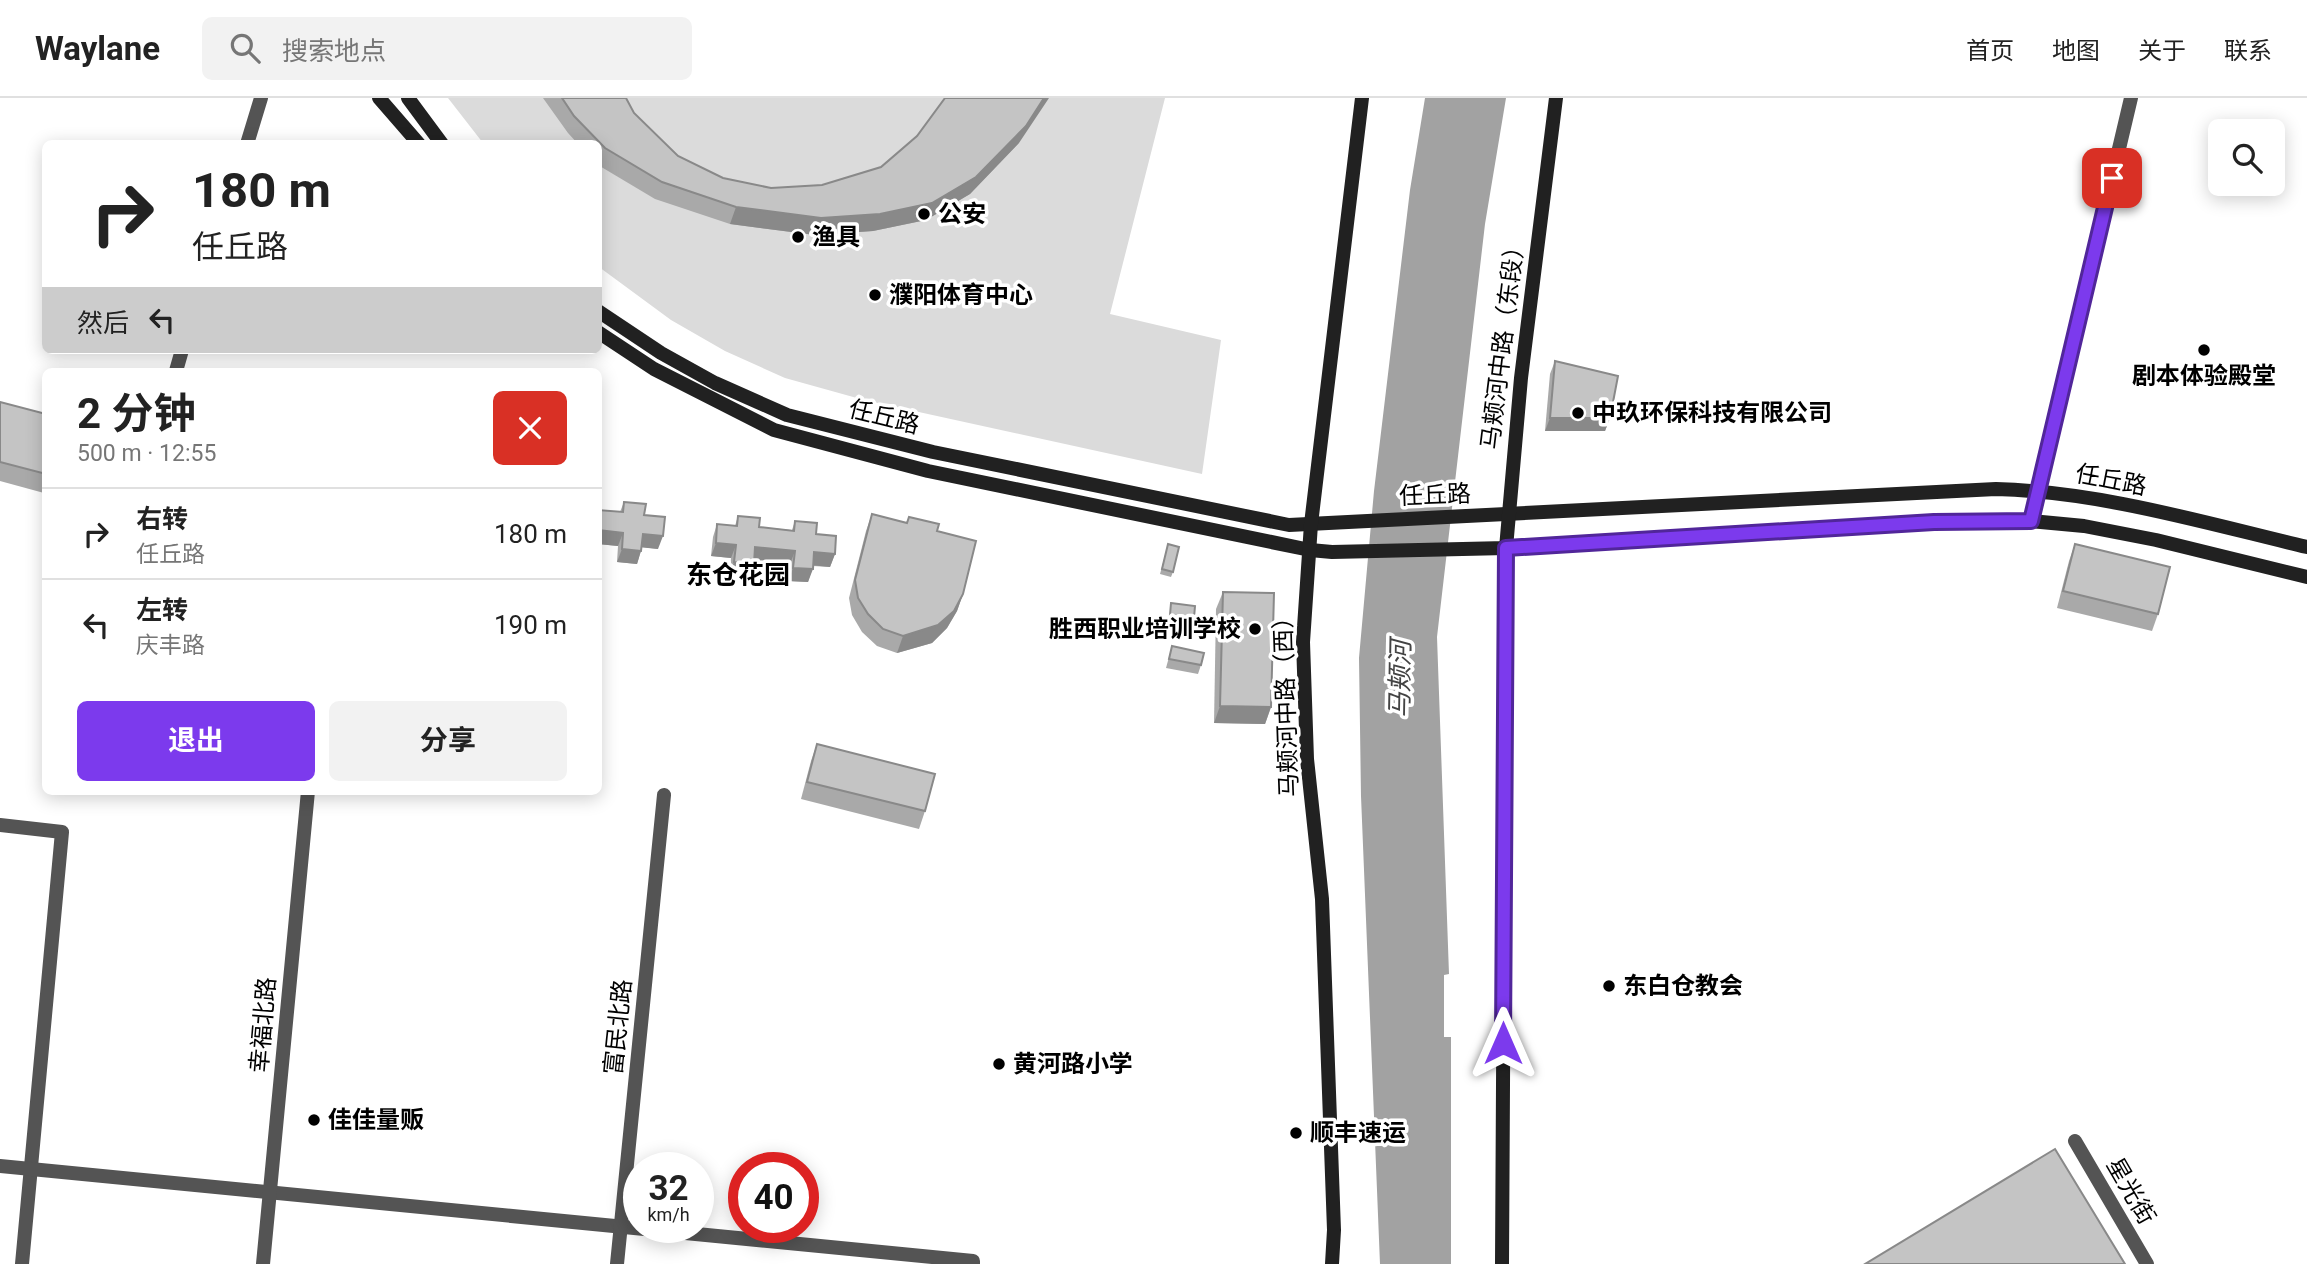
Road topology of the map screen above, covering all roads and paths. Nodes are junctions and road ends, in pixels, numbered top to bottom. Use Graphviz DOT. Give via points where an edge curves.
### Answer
graph roads {
  1 [pos="261,98"];
  2 [pos="379,98"];
  3 [pos="408,98"];
  4 [pos="1362,98"];
  5 [pos="1556,98"];
  6 [pos="2131,98"];
  7 [pos="248,140"];
  8 [pos="416,140"];
  9 [pos="439,140"];
  10 [pos="602,314"];
  11 [pos="602,335"];
  12 [pos="2038,490"];
  13 [pos="1508,516"];
  14 [pos="2031,521"];
  15 [pos="1311,524"];
  16 [pos="2307,547"];
  17 [pos="1506,548"];
  18 [pos="1310,550"];
  19 [pos="2307,577"];
  20 [pos="664,794"];
  21 [pos="308,795"];
  22 [pos="0,825"];
  23 [pos="2075,1141"];
  24 [pos="0,1166"];
  25 [pos="31,1169"];
  26 [pos="270,1192"];
  27 [pos="621,1227"];
  28 [pos="22,1264"];
  29 [pos="263,1264"];
  30 [pos="617,1264"];
  31 [pos="973,1264"];
  32 [pos="1332,1264"];
  33 [pos="1502,1264"];
  34 [pos="2147,1264"];
  1 -- 7 [label="street"];
  2 -- 8 [label="street"];
  3 -- 9 [label="street"];
  4 -- 15 [label="street, 马颊河中路（西）"];
  5 -- 13 [label="street, 马颊河中路（东段）"];
  6 -- 12 [label="street"];
  10 -- 15 [label="street, 任丘路" via="704,377 787,415 933,452 1289,525"];
  11 -- 18 [label="street, 任丘路" via="654,369 774,430 929,471"];
  12 -- 13 [label="street, 任丘路" via="1931,490"];
  12 -- 14 [label="street"];
  12 -- 16 [label="street, 任丘路"];
  13 -- 15 [label="street, 任丘路"];
  13 -- 17 [label="street, 马颊河中路（东段）"];
  14 -- 17 [label="street, 任丘路" via="1836,526"];
  14 -- 19 [label="street, 任丘路" via="2156,540"];
  15 -- 18 [label="street, 马颊河中路（西）"];
  17 -- 18 [label="street, 任丘路"];
  17 -- 33 [label="street, 马颊河中路（东段）"];
  18 -- 32 [label="street, 马颊河中路（西）" via="1303,642 1304,714 1324,940"];
  20 -- 27 [label="street, 富民北路"];
  21 -- 26 [label="street, 幸福北路"];
  22 -- 25 [label="street" via="62,832"];
  23 -- 34 [label="street, 星光街"];
  24 -- 25 [label="street"];
  25 -- 26 [label="street"];
  25 -- 28 [label="street"];
  26 -- 27 [label="street"];
  26 -- 29 [label="street, 幸福北路"];
  27 -- 30 [label="street, 富民北路"];
  27 -- 31 [label="street"];
}
